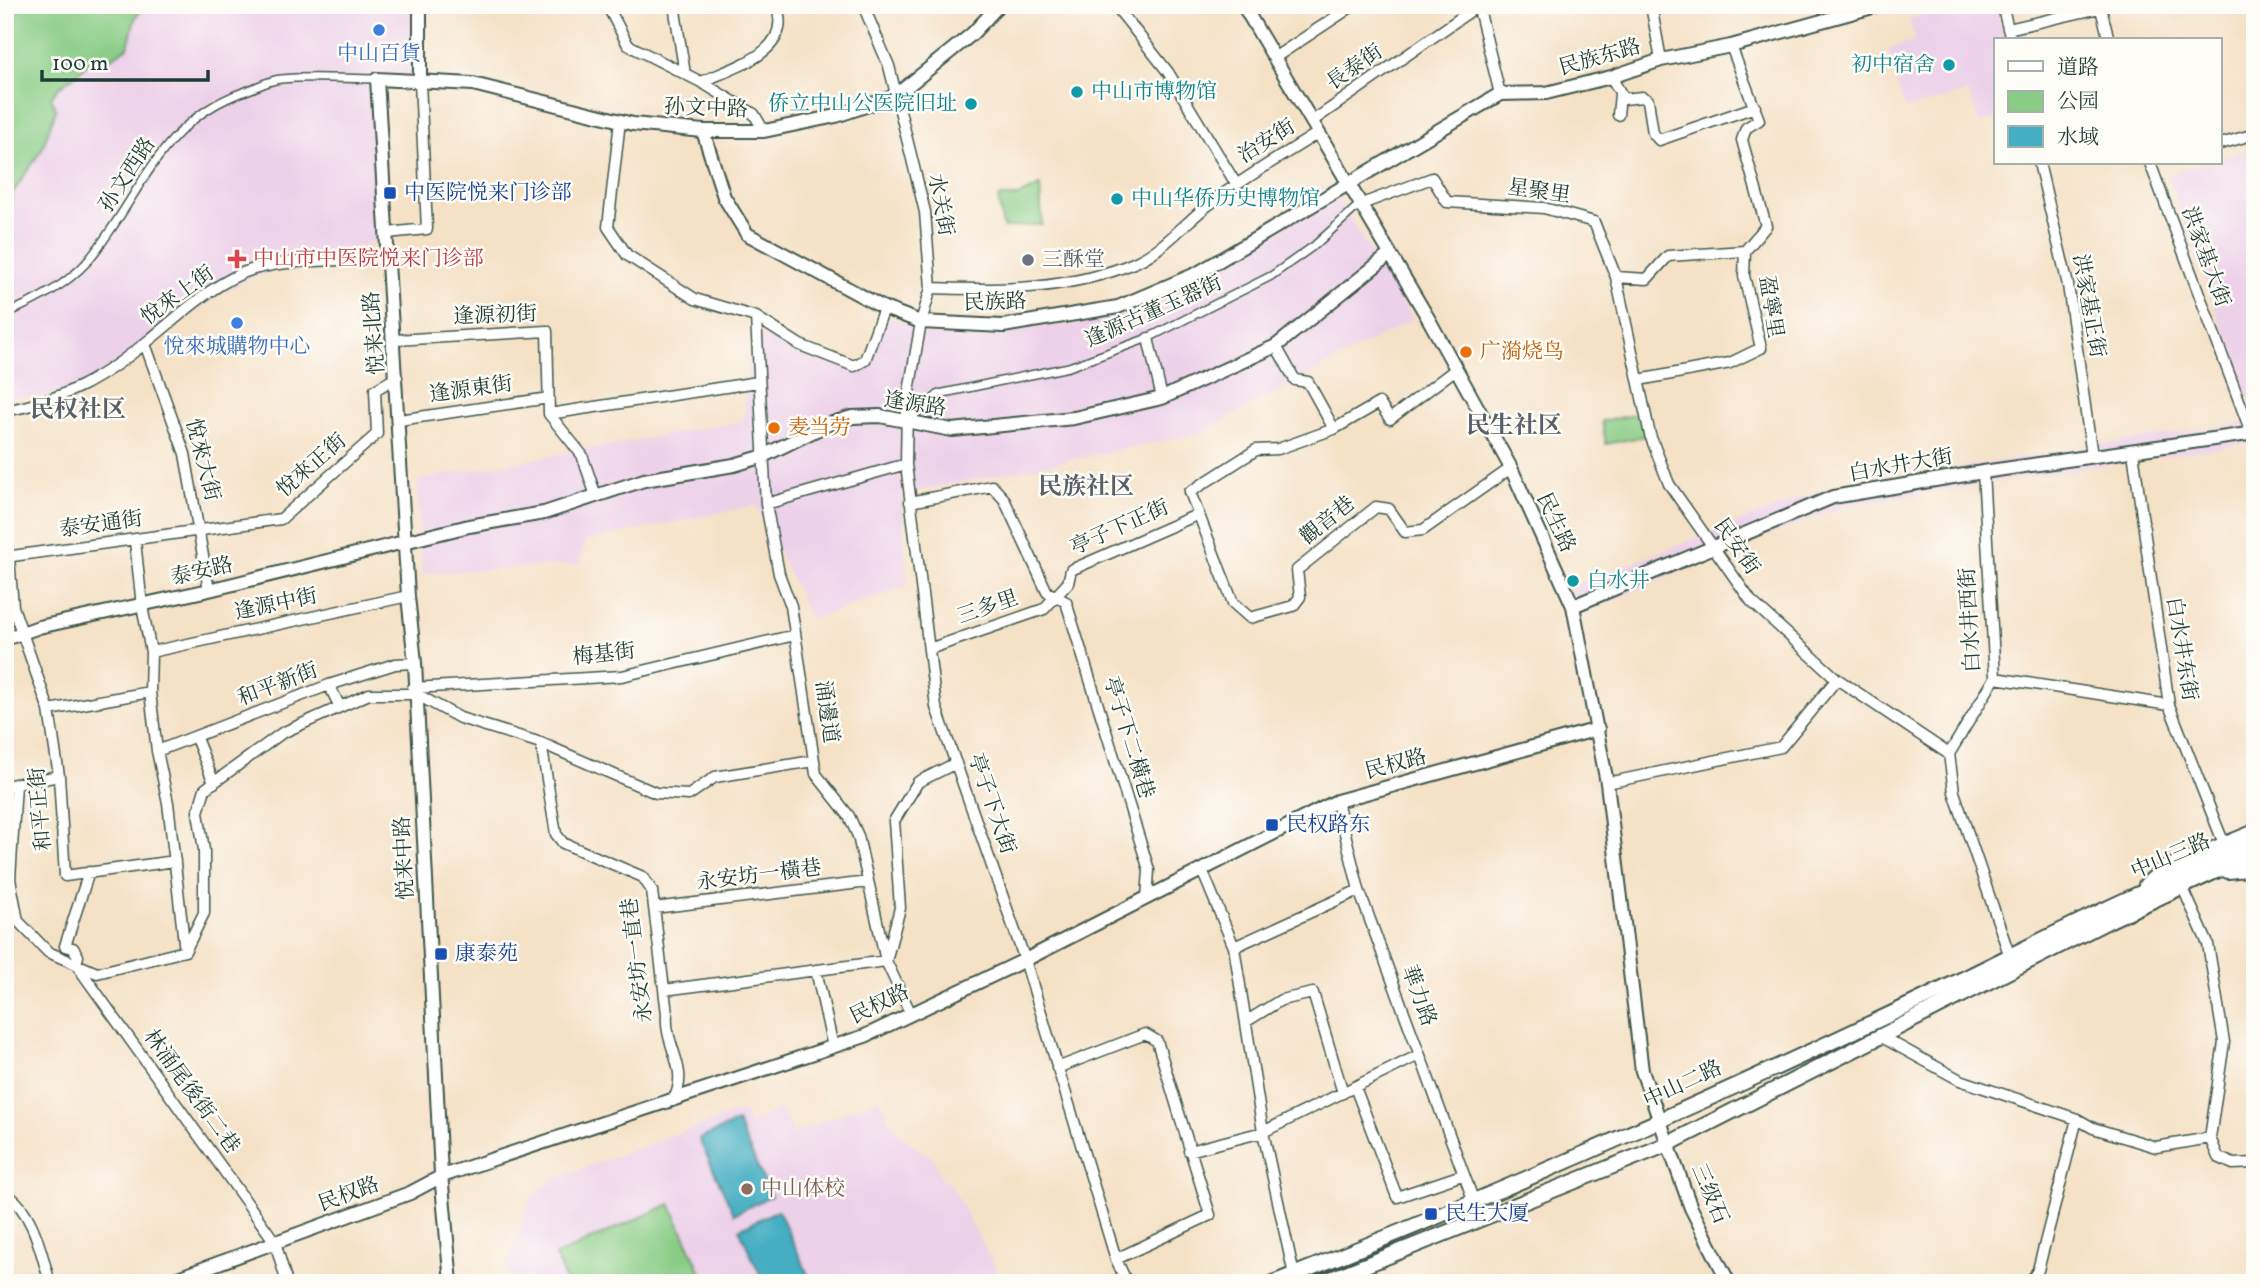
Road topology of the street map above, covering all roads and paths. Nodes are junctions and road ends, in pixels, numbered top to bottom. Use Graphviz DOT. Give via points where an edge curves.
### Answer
graph roads {
  1 [pos="420,5"];
  2 [pos="607,5"];
  3 [pos="674,5"];
  4 [pos="776,5"];
  5 [pos="863,5"];
  6 [pos="999,5"];
  7 [pos="1115,5"];
  8 [pos="1243,5"];
  9 [pos="1354,5"];
  10 [pos="1478,5"];
  11 [pos="1651,5"];
  12 [pos="1881,5"];
  13 [pos="2002,5"];
  14 [pos="2100,6"];
  15 [pos="2008,29"];
  16 [pos="2010,38"];
  17 [pos="2108,38"];
  18 [pos="1731,46"];
  19 [pos="1274,58"];
  20 [pos="1661,60"];
  21 [pos="685,74"];
  22 [pos="1611,78"];
  23 [pos="377,79"];
  24 [pos="420,82"];
  25 [pos="701,82"];
  26 [pos="1500,94"];
  27 [pos="1620,94"];
  28 [pos="895,96"];
  29 [pos="1755,107"];
  30 [pos="1618,115"];
  31 [pos="620,121"];
  32 [pos="1315,127"];
  33 [pos="703,131"];
  34 [pos="764,131"];
  35 [pos="2255,134"];
  36 [pos="2222,143"];
  37 [pos="2039,164"];
  38 [pos="2152,164"];
  39 [pos="1347,183"];
  40 [pos="1236,184"];
  41 [pos="1359,205"];
  42 [pos="387,233"];
  43 [pos="1745,251"];
  44 [pos="1390,255"];
  45 [pos="388,258"];
  46 [pos="1616,277"];
  47 [pos="932,288"];
  48 [pos="884,308"];
  49 [pos="5,314"];
  50 [pos="756,317"];
  51 [pos="921,322"];
  52 [pos="1148,338"];
  53 [pos="395,341"];
  54 [pos="145,344"];
  55 [pos="1276,346"];
  56 [pos="1457,369"];
  57 [pos="397,377"];
  58 [pos="1639,380"];
  59 [pos="758,382"];
  60 [pos="549,398"];
  61 [pos="1162,398"];
  62 [pos="5,411"];
  63 [pos="549,414"];
  64 [pos="399,420"];
  65 [pos="906,423"];
  66 [pos="1334,429"];
  67 [pos="2253,437"];
  68 [pos="2133,452"];
  69 [pos="2092,456"];
  70 [pos="761,457"];
  71 [pos="905,464"];
  72 [pos="1511,468"];
  73 [pos="1983,472"];
  74 [pos="596,496"];
  75 [pos="911,502"];
  76 [pos="766,504"];
  77 [pos="1199,514"];
  78 [pos="199,529"];
  79 [pos="135,541"];
  80 [pos="407,541"];
  81 [pos="1712,548"];
  82 [pos="7,557"];
  83 [pos="209,590"];
  84 [pos="408,596"];
  85 [pos="1055,596"];
  86 [pos="142,606"];
  87 [pos="1573,606"];
  88 [pos="22,634"];
  89 [pos="795,635"];
  90 [pos="5,639"];
  91 [pos="929,649"];
  92 [pos="151,652"];
  93 [pos="415,663"];
  94 [pos="1995,678"];
  95 [pos="1837,679"];
  96 [pos="330,685"];
  97 [pos="415,690"];
  98 [pos="150,692"];
  99 [pos="2169,705"];
  100 [pos="340,707"];
  101 [pos="49,710"];
  102 [pos="1598,729"];
  103 [pos="196,738"];
  104 [pos="541,743"];
  105 [pos="157,751"];
  106 [pos="1949,754"];
  107 [pos="813,761"];
  108 [pos="956,763"];
  109 [pos="59,776"];
  110 [pos="214,783"];
  111 [pos="1607,783"];
  112 [pos="10,786"];
  113 [pos="1337,801"];
  114 [pos="2255,832"];
  115 [pos="2224,844"];
  116 [pos="2255,846"];
  117 [pos="2255,858"];
  118 [pos="175,861"];
  119 [pos="2255,868"];
  120 [pos="1202,870"];
  121 [pos="2216,871"];
  122 [pos="89,872"];
  123 [pos="868,882"];
  124 [pos="2182,886"];
  125 [pos="1359,890"];
  126 [pos="2134,895"];
  127 [pos="1147,898"];
  128 [pos="654,908"];
  129 [pos="2106,915"];
  130 [pos="1234,947"];
  131 [pos="185,951"];
  132 [pos="2009,954"];
  133 [pos="1025,960"];
  134 [pos="886,961"];
  135 [pos="76,964"];
  136 [pos="816,970"];
  137 [pos="664,990"];
  138 [pos="910,1012"];
  139 [pos="1247,1021"];
  140 [pos="1880,1036"];
  141 [pos="833,1047"];
  142 [pos="1419,1055"];
  143 [pos="1057,1068"];
  144 [pos="1355,1087"];
  145 [pos="1343,1093"];
  146 [pos="673,1101"];
  147 [pos="1658,1119"];
  148 [pos="2077,1119"];
  149 [pos="1263,1132"];
  150 [pos="2210,1138"];
  151 [pos="1668,1144"];
  152 [pos="1189,1152"];
  153 [pos="2255,1163"];
  154 [pos="1462,1175"];
  155 [pos="440,1176"];
  156 [pos="5,1193"];
  157 [pos="1474,1202"];
  158 [pos="275,1242"];
  159 [pos="1116,1259"];
  160 [pos="1294,1275"];
  161 [pos="50,1283"];
  162 [pos="164,1283"];
  163 [pos="287,1283"];
  164 [pos="448,1283"];
  165 [pos="1127,1283"];
  166 [pos="1273,1283"];
  167 [pos="1321,1283"];
  168 [pos="1729,1283"];
  169 [pos="2030,1283"];
  1 -- 24 [label="street"];
  2 -- 21 [label="street" via="628,45"];
  3 -- 21 [label="street"];
  4 -- 25 [label="street" via="780,17 769,50"];
  5 -- 28 [label="street, 水关街" via="889,66"];
  6 -- 28 [label="street, 孙文中路" via="972,34"];
  7 -- 40 [label="street" via="1168,72"];
  8 -- 19 [label="street, 民生路"];
  9 -- 19 [label="street"];
  10 -- 26 [label="street"];
  10 -- 32 [label="street, 長泰街"];
  11 -- 20 [label="street"];
  12 -- 18 [label="street, 民族东路"];
  13 -- 15 [label="street"];
  14 -- 15 [label="street"];
  14 -- 17 [label="street"];
  15 -- 16 [label="street"];
  18 -- 20 [label="street, 民族东路"];
  18 -- 29 [label="street"];
  19 -- 32 [label="street, 民生路"];
  20 -- 22 [label="street, 民族东路"];
  21 -- 25 [label="street"];
  22 -- 26 [label="street, 民族东路" via="1546,93"];
  22 -- 27 [label="street"];
  23 -- 24 [label="street, 孙文中路"];
  23 -- 42 [label="street, 悦来北路"];
  23 -- 49 [label="street, 孙文西路" via="279,79 228,97 180,128 143,175 117,224 83,265 35,302"];
  24 -- 31 [label="street, 孙文中路" via="473,84"];
  24 -- 42 [label="street" via="427,229"];
  25 -- 34 [label="street" via="754,114"];
  26 -- 39 [label="street, 民族东路"];
  27 -- 29 [label="street" via="1624,99 1648,100 1653,133 1659,140"];
  27 -- 30 [label="street"];
  28 -- 34 [label="street, 孙文中路" via="836,116"];
  28 -- 47 [label="street, 水关街" via="925,212"];
  29 -- 43 [label="street, 盈寧里" via="1759,120 1746,128 1742,140 1766,226"];
  31 -- 33 [label="street, 孙文中路"];
  31 -- 50 [label="street" via="608,227 627,255 695,299"];
  32 -- 39 [label="street, 民生路"];
  32 -- 40 [label="street, 治安街"];
  33 -- 34 [label="street, 孙文中路"];
  33 -- 48 [label="street, 民族路" via="724,197 747,234"];
  35 -- 36 [label="street"];
  37 -- 69 [label="street, 洪家基正街" via="2068,285"];
  38 -- 67 [label="street, 洪家基大街"];
  39 -- 41 [label="street, 民生路"];
  39 -- 51 [label="street, 民族路" via="1198,273 1118,307 1003,326"];
  40 -- 47 [label="street, 治安街" via="1135,263 1069,281 1010,289"];
  41 -- 44 [label="street, 民生路"];
  41 -- 46 [label="street, 星聚里" via="1432,178 1447,202 1544,208 1594,222"];
  41 -- 52 [label="street, 逢源古董玉器街" via="1315,245 1271,276"];
  42 -- 45 [label="street, 悦来北路"];
  43 -- 46 [label="street" via="1668,256 1647,279"];
  43 -- 58 [label="street, 盈寧里" via="1744,276 1761,348 1730,363"];
  44 -- 55 [label="street, 逢源路"];
  44 -- 56 [label="street, 民生路"];
  45 -- 53 [label="street, 悦来北路"];
  45 -- 54 [label="street, 悅來上街" via="253,270 202,297"];
  46 -- 58 [label="street, 民安街"];
  47 -- 51 [label="street, 水关街"];
  48 -- 50 [label="street" via="865,360 854,366 800,345"];
  48 -- 51 [label="street, 民族路"];
  50 -- 59 [label="street, 涌邊道"];
  51 -- 65 [label="street, 亭子下大街"];
  52 -- 61 [label="street"];
  52 -- 65 [label="street, 逢源古董玉器街" via="1069,367 939,394"];
  53 -- 57 [label="street, 悦来北路"];
  53 -- 60 [label="street, 逢源初街" via="547,331"];
  54 -- 62 [label="street, 悅來上街" via="97,378 46,403"];
  54 -- 78 [label="street, 悅來大街" via="185,454"];
  55 -- 61 [label="street, 逢源路"];
  55 -- 66 [label="street" via="1294,380 1308,382"];
  56 -- 66 [label="street, 亭子下正街" via="1390,419 1379,403"];
  56 -- 72 [label="street, 民生路"];
  57 -- 64 [label="street, 悦来北路"];
  57 -- 78 [label="street, 悅來正街" via="375,390 377,434 281,519"];
  58 -- 81 [label="street, 民安街" via="1650,435 1669,484"];
  59 -- 63 [label="street"];
  59 -- 70 [label="street, 涌邊道"];
  60 -- 63 [label="street, 逢源初街"];
  60 -- 64 [label="street, 逢源東街"];
  61 -- 65 [label="street, 逢源路" via="1014,426 952,430"];
  63 -- 74 [label="street" via="582,454"];
  64 -- 80 [label="street, 悦来北路"];
  65 -- 70 [label="street, 逢源路" via="880,416 852,418 826,425"];
  65 -- 71 [label="street, 亭子下大街"];
  66 -- 77 [label="street, 亭子下正街" via="1278,449 1256,450 1190,492"];
  67 -- 68 [label="street, 白水井大街"];
  68 -- 69 [label="street, 白水井大街"];
  68 -- 99 [label="street, 白水井东街"];
  69 -- 73 [label="street, 白水井大街"];
  70 -- 74 [label="street, 逢源路" via="644,480"];
  70 -- 76 [label="street, 涌邊道"];
  71 -- 75 [label="street, 亭子下大街"];
  71 -- 76 [label="street"];
  72 -- 77 [label="street, 觀音巷" via="1423,530 1405,532 1389,509 1376,507 1297,570 1300,597 1293,606 1250,618 1233,603"];
  72 -- 87 [label="street, 民生路"];
  73 -- 81 [label="street, 白水井大街" via="1833,497"];
  73 -- 94 [label="street, 白水井西街"];
  74 -- 80 [label="street, 逢源路" via="544,513"];
  75 -- 85 [label="street, 亭子下二橫巷" via="992,486 1004,499 1047,592"];
  75 -- 91 [label="street, 亭子下大街"];
  76 -- 89 [label="street, 涌邊道"];
  77 -- 85 [label="street, 亭子下正街" via="1071,570 1068,583"];
  78 -- 79 [label="street, 泰安通街"];
  78 -- 83 [label="street, 悅來大街"];
  79 -- 82 [label="street, 泰安通街"];
  79 -- 86 [label="street"];
  80 -- 83 [label="street, 泰安路"];
  80 -- 84 [label="street, 悦来中路"];
  81 -- 87 [label="street, 白水井大街"];
  81 -- 95 [label="street, 民安街" via="1751,601"];
  82 -- 88 [label="street, 和平正街" via="13,607"];
  83 -- 86 [label="street, 泰安路"];
  84 -- 92 [label="street, 逢源中街"];
  84 -- 93 [label="street, 悦来中路"];
  85 -- 91 [label="street, 三多里" via="1044,609"];
  85 -- 127 [label="street, 亭子下二橫巷" via="1066,602 1149,870"];
  86 -- 88 [label="street, 泰安路"];
  86 -- 92 [label="street"];
  87 -- 102 [label="street, 民生路"];
  88 -- 90 [label="street, 泰安路"];
  88 -- 101 [label="street, 和平正街"];
  89 -- 97 [label="street, 梅基街" via="622,676"];
  89 -- 107 [label="street, 涌邊道"];
  91 -- 108 [label="street, 亭子下大街" via="936,707"];
  92 -- 98 [label="street"];
  93 -- 96 [label="street, 和平新街" via="395,664"];
  93 -- 97 [label="street, 悦来中路"];
  94 -- 99 [label="street"];
  94 -- 106 [label="street, 白水井西街"];
  95 -- 106 [label="street, 民安街"];
  95 -- 111 [label="street" via="1781,747"];
  96 -- 100 [label="street"];
  96 -- 103 [label="street, 和平新街"];
  97 -- 100 [label="street, 梅基街" via="369,694"];
  97 -- 104 [label="street" via="460,718"];
  97 -- 155 [label="street, 悦来中路"];
  98 -- 101 [label="street"];
  98 -- 105 [label="street"];
  99 -- 115 [label="street, 白水井东街"];
  100 -- 110 [label="street, 梅基街" via="282,733"];
  101 -- 109 [label="street, 和平正街"];
  102 -- 111 [label="street, 民生路"];
  102 -- 113 [label="street, 民权路"];
  103 -- 105 [label="street, 和平新街"];
  103 -- 110 [label="street"];
  104 -- 107 [label="street" via="656,793 689,795 715,777"];
  104 -- 128 [label="street, 永安坊一直巷" via="556,834 563,844 643,877 652,891"];
  105 -- 118 [label="street"];
  106 -- 132 [label="street" via="1954,792"];
  107 -- 123 [label="street, 涌邊道" via="816,774 849,816"];
  108 -- 133 [label="street, 亭子下大街"];
  108 -- 134 [label="street" via="918,782 894,821 900,908"];
  109 -- 112 [label="street"];
  109 -- 122 [label="street, 和平正街" via="65,876"];
  110 -- 131 [label="street" via="205,789 198,812 204,850 204,913"];
  111 -- 147 [label="street, 民生路" via="1642,1071"];
  112 -- 135 [label="street" via="10,879 18,921 48,952"];
  113 -- 120 [label="street, 民权路"];
  113 -- 125 [label="street, 華力路"];
  114 -- 115 [label="main road"];
  115 -- 126 [label="main road" via="2164,869"];
  116 -- 126 [label="main road, 中山三路"];
  117 -- 121 [label="main road, 中山三路"];
  118 -- 122 [label="street, 和平正街"];
  118 -- 131 [label="street"];
  119 -- 121 [label="main road"];
  120 -- 127 [label="street, 民权路"];
  120 -- 130 [label="street"];
  121 -- 124 [label="main road, 中山三路"];
  122 -- 135 [label="street" via="64,942 78,956"];
  123 -- 128 [label="street, 永安坊一橫巷"];
  123 -- 134 [label="street, 涌邊道"];
  124 -- 129 [label="main road, 中山三路"];
  124 -- 150 [label="street" via="2207,944 2224,1042"];
  125 -- 130 [label="street"];
  125 -- 142 [label="street, 華力路"];
  126 -- 129 [label="main road, 中山三路"];
  127 -- 133 [label="street, 民权路"];
  128 -- 137 [label="street, 永安坊一直巷"];
  129 -- 132 [label="main road, 中山二路"];
  129 -- 140 [label="main road"];
  130 -- 139 [label="street"];
  131 -- 135 [label="street" via="97,973"];
  132 -- 147 [label="main road, 中山二路"];
  133 -- 138 [label="street, 民权路"];
  133 -- 143 [label="street, 亭子下大街"];
  134 -- 136 [label="street"];
  134 -- 138 [label="street, 涌邊道"];
  135 -- 158 [label="street, 林涌尾後街二巷"];
  136 -- 137 [label="street"];
  136 -- 141 [label="street"];
  137 -- 146 [label="street, 永安坊一直巷" via="666,1029 680,1068 680,1087"];
  138 -- 141 [label="street, 民权路"];
  139 -- 145 [label="street" via="1281,1000 1313,993"];
  139 -- 149 [label="street"];
  140 -- 148 [label="street" via="1960,1080"];
  140 -- 151 [label="main road"];
  141 -- 146 [label="street, 民权路"];
  142 -- 144 [label="street"];
  142 -- 154 [label="street, 華力路"];
  143 -- 152 [label="street" via="1145,1034 1157,1041"];
  143 -- 159 [label="street, 亭子下大街"];
  144 -- 145 [label="street"];
  144 -- 154 [label="street" via="1397,1197"];
  145 -- 149 [label="street"];
  146 -- 155 [label="street, 民权路"];
  147 -- 151 [label="street, 三级石"];
  147 -- 157 [label="main road, 中山二路"];
  148 -- 150 [label="street" via="2156,1147"];
  148 -- 169 [label="street" via="2038,1270"];
  149 -- 152 [label="street"];
  149 -- 160 [label="street"];
  150 -- 153 [label="street" via="2218,1157 2233,1164"];
  151 -- 167 [label="main road"];
  151 -- 168 [label="street, 三级石" via="1691,1208"];
  152 -- 159 [label="street" via="1210,1214"];
  154 -- 157 [label="street, 華力路"];
  155 -- 158 [label="street, 民权路" via="410,1193"];
  155 -- 164 [label="street, 悦来中路"];
  156 -- 161 [label="street" via="14,1198 34,1228"];
  157 -- 160 [label="main road, 中山二路"];
  158 -- 162 [label="street, 民权路"];
  158 -- 163 [label="street, 林涌尾後街二巷"];
  159 -- 165 [label="street, 亭子下大街"];
  160 -- 166 [label="main road, 中山二路"];
}
